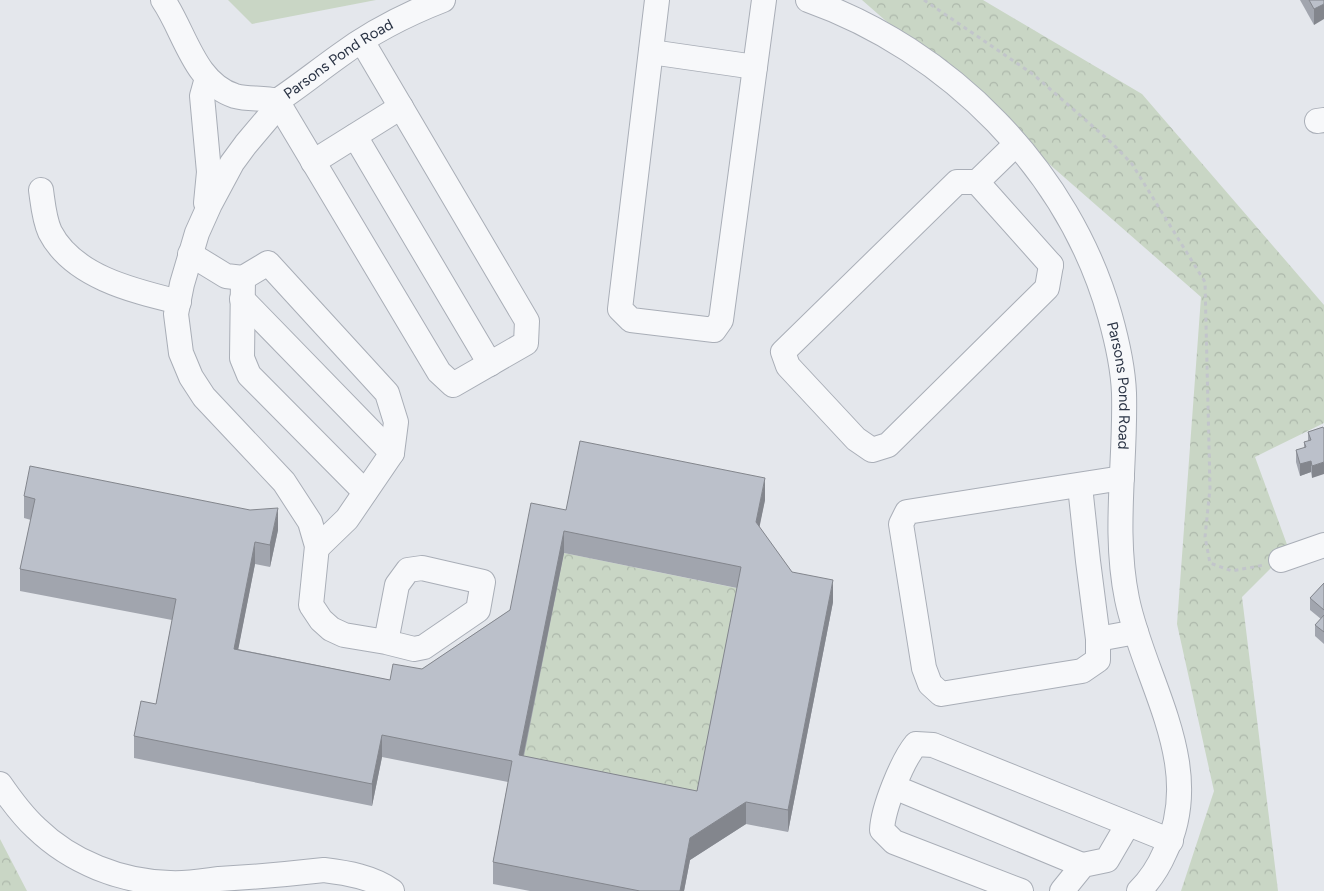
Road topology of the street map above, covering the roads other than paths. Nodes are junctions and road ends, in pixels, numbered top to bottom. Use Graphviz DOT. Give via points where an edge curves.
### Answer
graph roads {
  1 [pos="163,0"];
  2 [pos="443,0"];
  3 [pos="658,0"];
  4 [pos="764,0"];
  5 [pos="808,0"];
  6 [pos="362,41"];
  7 [pos="651,52"];
  8 [pos="756,66"];
  9 [pos="207,78"];
  10 [pos="277,102"];
  11 [pos="402,108"];
  12 [pos="355,136"];
  13 [pos="1016,144"];
  14 [pos="313,162"];
  15 [pos="977,182"];
  16 [pos="41,190"];
  17 [pos="205,215"];
  18 [pos="1084,248"];
  19 [pos="190,254"];
  20 [pos="1051,265"];
  21 [pos="242,288"];
  22 [pos="179,302"];
  23 [pos="490,364"];
  24 [pos="392,453"];
  25 [pos="1122,478"];
  26 [pos="1080,486"];
  27 [pos="366,492"];
  28 [pos="1324,545"];
  29 [pos="317,548"];
  30 [pos="1281,560"];
  31 [pos="1136,632"];
  32 [pos="1098,639"];
  33 [pos="386,642"];
  34 [pos="0,784"];
  35 [pos="894,788"];
  36 [pos="1128,824"];
  37 [pos="1171,841"];
  38 [pos="1082,865"];
  39 [pos="317,881"];
  40 [pos="171,887"];
  41 [pos="392,891"];
  42 [pos="1022,891"];
  43 [pos="1062,891"];
  44 [pos="1139,891"];
  1 -- 9 [label="street, Parsons Pond Road"];
  2 -- 6 [label="street, Parsons Pond Road"];
  3 -- 7 [label="street"];
  4 -- 8 [label="street"];
  5 -- 13 [label="street, Parsons Pond Road" via="864,24 936,69 969,96"];
  6 -- 10 [label="street, Parsons Pond Road"];
  6 -- 11 [label="street"];
  7 -- 8 [label="street"];
  7 -- 8 [label="street" via="620,309 631,320 714,330 721,320"];
  9 -- 10 [label="street, Parsons Pond Road" via="234,95"];
  9 -- 17 [label="street" via="202,96 209,172"];
  10 -- 14 [label="street"];
  10 -- 17 [label="street" via="273,112 232,163"];
  11 -- 12 [label="street"];
  11 -- 23 [label="street" via="528,321 526,343"];
  12 -- 14 [label="street"];
  12 -- 23 [label="street"];
  13 -- 15 [label="street"];
  13 -- 18 [label="street, Parsons Pond Road" via="1054,194"];
  14 -- 23 [label="street" via="439,372 453,385"];
  15 -- 20 [label="street"];
  15 -- 20 [label="street" via="957,182 783,352 788,366 856,439 872,450 888,445 1047,288"];
  16 -- 22 [label="street" via="50,232 72,260 108,280"];
  17 -- 19 [label="street"];
  18 -- 20 [label="street"];
  18 -- 25 [label="street, Parsons Pond Road" via="1104,297 1122,374"];
  19 -- 21 [label="street"];
  19 -- 22 [label="street"];
  21 -- 24 [label="street"];
  21 -- 24 [label="street" via="268,263 387,393 396,422"];
  21 -- 27 [label="street" via="242,358 249,375"];
  22 -- 29 [label="street" via="176,314 181,353 191,377 204,396 284,482 310,522"];
  24 -- 27 [label="street"];
  25 -- 26 [label="street"];
  25 -- 31 [label="street, Parsons Pond Road" via="1120,540 1123,573"];
  26 -- 32 [label="street"];
  26 -- 32 [label="street" via="907,512 900,524 924,668 930,684 941,694 1082,671 1098,660"];
  27 -- 29 [label="street" via="348,519"];
  28 -- 30 [label="street"];
  29 -- 33 [label="street" via="311,605 321,620 330,629 344,635"];
  31 -- 32 [label="street"];
  31 -- 37 [label="street, Parsons Pond Road" via="1178,759 1178,813"];
  34 -- 40 [label="street" via="16,808 59,847 110,873"];
  35 -- 36 [label="street" via="908,753 916,744 933,745"];
  35 -- 38 [label="street"];
  35 -- 42 [label="street" via="882,817 882,830 894,842"];
  36 -- 37 [label="street"];
  36 -- 38 [label="street" via="1107,860"];
  37 -- 44 [label="street, Parsons Pond Road" via="1159,865"];
  38 -- 43 [label="street"];
  39 -- 40 [label="street"];
  39 -- 41 [label="street" via="324,870 349,873"];
}
